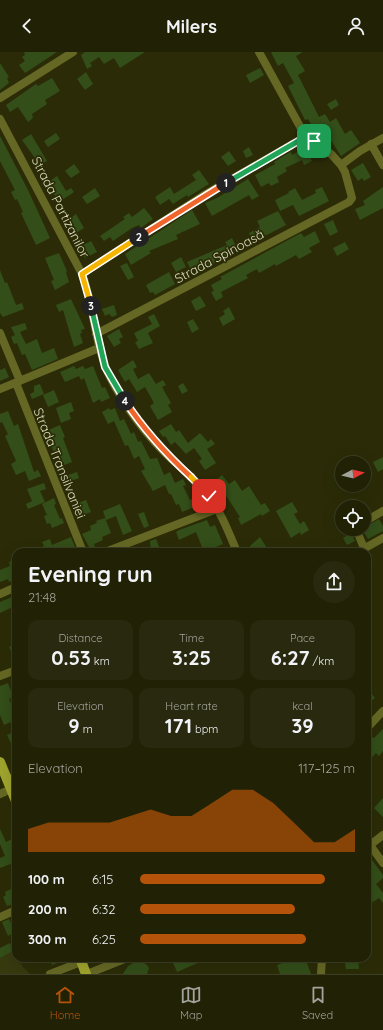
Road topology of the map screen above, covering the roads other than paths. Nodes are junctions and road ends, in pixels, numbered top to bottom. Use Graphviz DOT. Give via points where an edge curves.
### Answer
graph roads {
  1 [pos="73,52"];
  2 [pos="259,52"];
  3 [pos="0,98"];
  4 [pos="0,120"];
  5 [pos="307,136"];
  6 [pos="383,138"];
  7 [pos="371,144"];
  8 [pos="341,165"];
  9 [pos="383,165"];
  10 [pos="82,274"];
  11 [pos="0,333"];
  12 [pos="96,334"];
  13 [pos="99,348"];
  14 [pos="18,382"];
  15 [pos="0,388"];
  16 [pos="217,509"];
  17 [pos="383,511"];
  18 [pos="371,518"];
  19 [pos="358,536"];
  20 [pos="383,538"];
  21 [pos="81,548"];
  22 [pos="115,548"];
  23 [pos="236,548"];
  24 [pos="361,548"];
  25 [pos="365,548"];
  26 [pos="12,590"];
  27 [pos="0,594"];
  28 [pos="12,672"];
  29 [pos="0,676"];
  30 [pos="383,711"];
  31 [pos="371,724"];
  32 [pos="0,762"];
  33 [pos="11,782"];
  34 [pos="0,794"];
  35 [pos="383,835"];
  36 [pos="371,844"];
  37 [pos="371,848"];
  38 [pos="383,863"];
  39 [pos="12,912"];
  40 [pos="0,917"];
  41 [pos="76,962"];
  42 [pos="81,962"];
  43 [pos="117,962"];
  44 [pos="322,962"];
  45 [pos="50,974"];
  46 [pos="86,974"];
  47 [pos="321,974"];
  1 -- 3 [label="street"];
  2 -- 5 [label="street"];
  4 -- 10 [label="street, Strada Partizanilor"];
  5 -- 8 [label="street" via="332,154"];
  5 -- 10 [label="street" via="204,195"];
  6 -- 7 [label="street"];
  7 -- 8 [label="street"];
  7 -- 9 [label="street"];
  8 -- 12 [label="street, Strada Spinoasă" via="352,198 350,202"];
  10 -- 12 [label="street, Strada Partizanilor" via="90,299"];
  11 -- 14 [label="street, Strada Transilvaniei"];
  12 -- 13 [label="street, Strada Partizanilor"];
  13 -- 14 [label="street"];
  13 -- 16 [label="street, Strada Partizanilor" via="111,380 146,431 166,454 199,484"];
  14 -- 15 [label="street"];
  14 -- 21 [label="street, Strada Transilvaniei"];
  16 -- 22 [label="street"];
  16 -- 23 [label="street, Strada Partizanilor"];
  17 -- 18 [label="street"];
  19 -- 24 [label="street"];
  20 -- 25 [label="street"];
  26 -- 27 [label="street"];
  28 -- 29 [label="street"];
  30 -- 31 [label="street"];
  32 -- 33 [label="main road"];
  33 -- 34 [label="street"];
  35 -- 36 [label="street"];
  37 -- 38 [label="street"];
  39 -- 40 [label="street"];
  41 -- 45 [label="street"];
  42 -- 46 [label="main road"];
  43 -- 46 [label="street"];
  44 -- 47 [label="street"];
}
